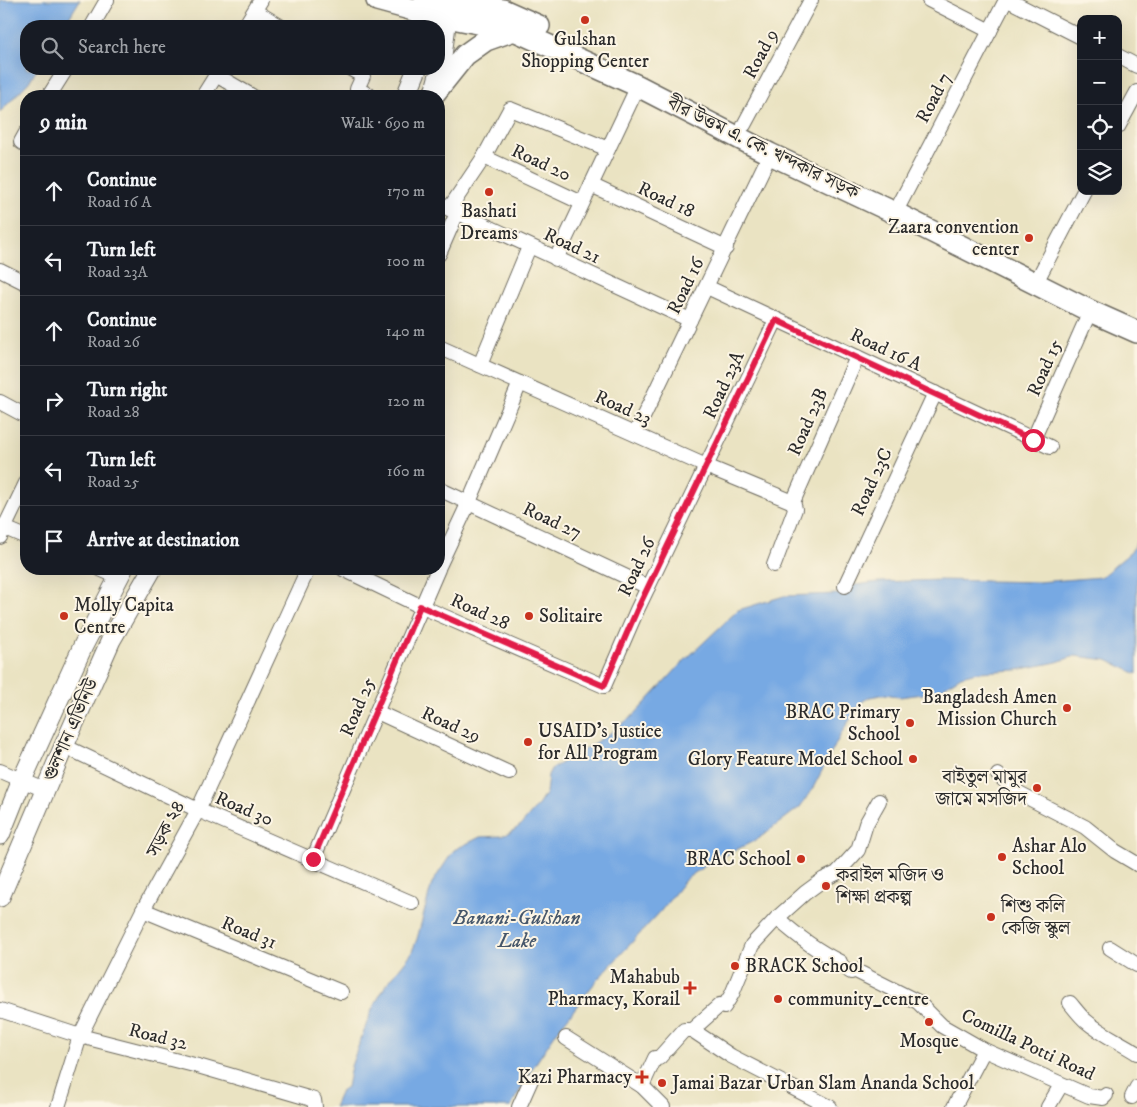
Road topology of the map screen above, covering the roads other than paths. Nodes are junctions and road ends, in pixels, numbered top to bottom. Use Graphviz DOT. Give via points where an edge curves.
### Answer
graph roads {
  1 [pos="107,0"];
  2 [pos="375,0"];
  3 [pos="810,0"];
  4 [pos="929,0"];
  5 [pos="1007,0"];
  6 [pos="446,5"];
  7 [pos="499,5"];
  8 [pos="258,6"];
  9 [pos="422,13"];
  10 [pos="95,20"];
  11 [pos="249,20"];
  12 [pos="273,20"];
  13 [pos="400,20"];
  14 [pos="445,20"];
  15 [pos="514,30"];
  16 [pos="990,31"];
  17 [pos="1077,35"];
  18 [pos="1122,58"];
  19 [pos="1137,66"];
  20 [pos="62,75"];
  21 [pos="216,75"];
  22 [pos="222,75"];
  23 [pos="361,75"];
  24 [pos="415,75"];
  25 [pos="439,75"];
  26 [pos="638,86"];
  27 [pos="53,90"];
  28 [pos="207,90"];
  29 [pos="244,90"];
  30 [pos="359,90"];
  31 [pos="408,90"];
  32 [pos="435,90"];
  33 [pos="438,90"];
  34 [pos="1137,92"];
  35 [pos="1122,120"];
  36 [pos="744,125"];
  37 [pos="608,149"];
  38 [pos="770,154"];
  39 [pos="484,157"];
  40 [pos="591,185"];
  41 [pos="1082,195"];
  42 [pos="582,203"];
  43 [pos="898,207"];
  44 [pos="448,209"];
  45 [pos="445,224"];
  46 [pos="529,247"];
  47 [pos="726,248"];
  48 [pos="556,259"];
  49 [pos="0,270"];
  50 [pos="1038,277"];
  51 [pos="20,280"];
  52 [pos="707,287"];
  53 [pos="1090,311"];
  54 [pos="1137,317"];
  55 [pos="690,320"];
  56 [pos="776,320"];
  57 [pos="1137,332"];
  58 [pos="445,350"];
  59 [pos="857,357"];
  60 [pos="480,365"];
  61 [pos="520,383"];
  62 [pos="935,393"];
  63 [pos="0,402"];
  64 [pos="20,413"];
  65 [pos="635,434"];
  66 [pos="1033,440"];
  67 [pos="1050,447"];
  68 [pos="706,466"];
  69 [pos="445,492"];
  70 [pos="20,495"];
  71 [pos="469,502"];
  72 [pos="793,502"];
  73 [pos="2,530"];
  74 [pos="20,535"];
  75 [pos="445,553"];
  76 [pos="774,565"];
  77 [pos="119,575"];
  78 [pos="149,575"];
  79 [pos="305,575"];
  80 [pos="355,575"];
  81 [pos="435,575"];
  82 [pos="844,586"];
  83 [pos="648,587"];
  84 [pos="420,606"];
  85 [pos="604,686"];
  86 [pos="376,712"];
  87 [pos="64,746"];
  88 [pos="0,771"];
  89 [pos="509,773"];
  90 [pos="998,776"];
  91 [pos="22,780"];
  92 [pos="45,790"];
  93 [pos="879,801"];
  94 [pos="198,810"];
  95 [pos="0,835"];
  96 [pos="313,859"];
  97 [pos="1137,864"];
  98 [pos="0,897"];
  99 [pos="412,903"];
  100 [pos="143,910"];
  101 [pos="777,918"];
  102 [pos="1110,948"];
  103 [pos="1137,965"];
  104 [pos="341,992"];
  105 [pos="1070,1003"];
  106 [pos="0,1010"];
  107 [pos="692,1030"];
  108 [pos="80,1036"];
  109 [pos="566,1038"];
  110 [pos="984,1050"];
  111 [pos="1137,1052"];
  112 [pos="531,1080"];
  113 [pos="1061,1085"];
  114 [pos="642,1086"];
  115 [pos="1106,1095"];
  116 [pos="312,1102"];
  117 [pos="828,1106"];
  118 [pos="58,1107"];
  119 [pos="520,1107"];
  120 [pos="663,1107"];
  121 [pos="954,1107"];
  122 [pos="1048,1107"];
  1 -- 10 [label="street"];
  2 -- 9 [label="main road, বীর উত্তম এ. কে. খন্দকার সড়ক"];
  2 -- 13 [label="main road"];
  3 -- 36 [label="street, Road 9"];
  4 -- 16 [label="street"];
  5 -- 16 [label="street, Road 7"];
  5 -- 17 [label="street"];
  6 -- 7 [label="main road, বীর উত্তম এ. কে. খন্দকার সড়ক"];
  6 -- 9 [label="main road, বীর উত্তম এ. কে. খন্দকার সড়ক"];
  6 -- 14 [label="main road"];
  6 -- 15 [label="main road, বীর উত্তম এ. কে. খন্দকার সড়ক"];
  7 -- 36 [label="main road, বীর উত্তম এ. কে. খন্দকার সড়ক"];
  8 -- 11 [label="street"];
  8 -- 12 [label="street"];
  15 -- 26 [label="main road, বীর উত্তম এ. কে. খন্দকার সড়ক"];
  15 -- 33 [label="main road" via="486,40 465,55"];
  16 -- 43 [label="street, Road 7"];
  18 -- 19 [label="street"];
  20 -- 27 [label="street"];
  21 -- 28 [label="street"];
  22 -- 29 [label="street"];
  23 -- 30 [label="street"];
  24 -- 31 [label="main road"];
  25 -- 32 [label="main road"];
  26 -- 37 [label="street"];
  26 -- 38 [label="main road, বীর উত্তম এ. কে. খন্দকার সড়ক"];
  34 -- 35 [label="street"];
  36 -- 43 [label="main road, বীর উত্তম এ. কে. খন্দকার সড়ক"];
  37 -- 39 [label="street" via="510,109"];
  37 -- 40 [label="street"];
  38 -- 43 [label="main road, বীর উত্তম এ. কে. খন্দকার সড়ক"];
  38 -- 47 [label="street, Road 16"];
  39 -- 42 [label="street, Road 20"];
  39 -- 44 [label="street"];
  40 -- 42 [label="street"];
  40 -- 47 [label="street, Road 18"];
  41 -- 50 [label="street"];
  42 -- 48 [label="street"];
  43 -- 50 [label="main road, বীর উত্তম এ. কে. খন্দকার সড়ক"];
  44 -- 45 [label="street"];
  44 -- 46 [label="street, Road 21"];
  46 -- 48 [label="street, Road 21"];
  46 -- 60 [label="street"];
  47 -- 52 [label="street, Road 16"];
  48 -- 55 [label="street, Road 21"];
  49 -- 51 [label="street"];
  50 -- 53 [label="main road, বীর উত্তম এ. কে. খন্দকার সড়ক"];
  50 -- 54 [label="main road, বীর উত্তম এ. কে. খন্দকার সড়ক"];
  52 -- 55 [label="street, Road 16"];
  52 -- 56 [label="street, Road 16 A"];
  53 -- 57 [label="main road, বীর উত্তম এ. কে. খন্দকার সড়ক"];
  53 -- 66 [label="street, Road 15"];
  55 -- 65 [label="street, Road 16"];
  56 -- 59 [label="street, Road 16 A"];
  56 -- 68 [label="street, Road 23A"];
  58 -- 60 [label="street, Road 23"];
  59 -- 62 [label="street, Road 16 A"];
  59 -- 72 [label="street, Road 23B"];
  60 -- 61 [label="street, Road 23"];
  61 -- 65 [label="street, Road 23"];
  61 -- 71 [label="street, Road 25"];
  62 -- 66 [label="street, Road 16 A"];
  62 -- 82 [label="street, Road 23C"];
  63 -- 64 [label="street"];
  65 -- 68 [label="street, Road 23"];
  66 -- 67 [label="street, Road 16 A"];
  68 -- 72 [label="street, Road 23"];
  68 -- 83 [label="street, Road 26"];
  69 -- 71 [label="street, Road 27"];
  70 -- 73 [label="street"];
  71 -- 75 [label="street, Road 25"];
  71 -- 83 [label="street, Road 27"];
  72 -- 76 [label="street, Road 23B" via="795,509"];
  73 -- 74 [label="street"];
  77 -- 91 [label="main road, গুলশান এভিনিউ"];
  78 -- 87 [label="main road, গুলশান এভিনিউ" via="111,640"];
  79 -- 94 [label="street, সড়ক ২৪"];
  80 -- 84 [label="street, Road 28"];
  81 -- 84 [label="street, Road 25"];
  83 -- 85 [label="street, Road 26"];
  84 -- 85 [label="street, Road 28"];
  84 -- 86 [label="street, Road 25"];
  86 -- 89 [label="street, Road 29"];
  86 -- 96 [label="street, Road 25"];
  87 -- 92 [label="main road, গুলশান এভিনিউ"];
  87 -- 94 [label="street, Road 30"];
  88 -- 91 [label="street"];
  90 -- 97 [label="street" via="1019,793 1085,827"];
  91 -- 92 [label="street"];
  91 -- 95 [label="main road, গুলশান এভিনিউ"];
  92 -- 98 [label="main road, গুলশান এভিনিউ"];
  93 -- 101 [label="street" via="866,824 858,850 837,873 824,879"];
  94 -- 96 [label="street, Road 30"];
  94 -- 100 [label="street, সড়ক ২৪"];
  96 -- 99 [label="street, Road 30"];
  100 -- 104 [label="street, Road 31"];
  100 -- 108 [label="street, সড়ক ২৪"];
  101 -- 107 [label="street" via="752,945 724,1007 720,1005"];
  101 -- 110 [label="street, Comilla Potti Road" via="798,937 840,962 841,966 918,1002 942,1026"];
  102 -- 103 [label="street"];
  105 -- 111 [label="street" via="1086,1021"];
  106 -- 108 [label="street, Road 32"];
  107 -- 114 [label="street" via="684,1030 656,1058"];
  107 -- 117 [label="street" via="731,1056"];
  108 -- 116 [label="street, Road 32" via="198,1066"];
  108 -- 118 [label="street, সড়ক ২৪"];
  109 -- 114 [label="street"];
  110 -- 113 [label="street, Comilla Potti Road"];
  110 -- 121 [label="street"];
  112 -- 119 [label="street"];
  113 -- 115 [label="street, Comilla Potti Road" via="1089,1096 1103,1098"];
  113 -- 122 [label="street"];
  114 -- 120 [label="street"];
}
